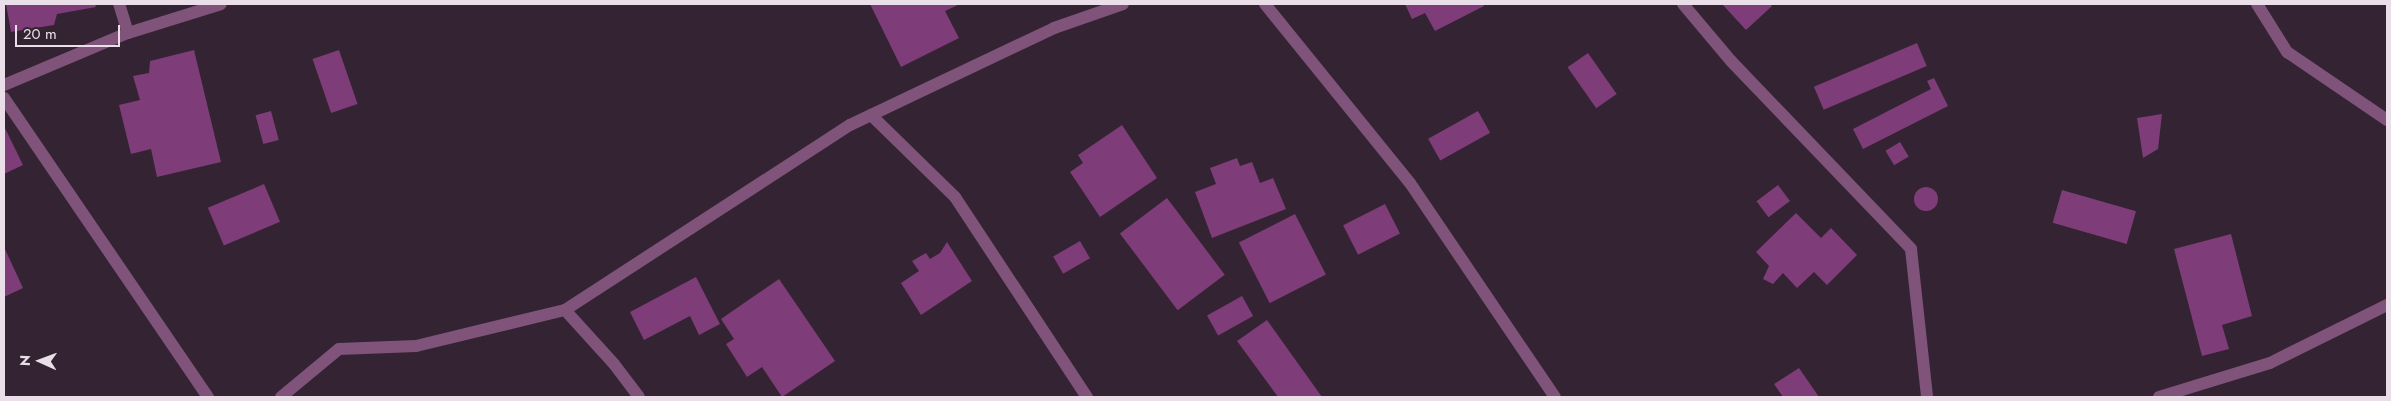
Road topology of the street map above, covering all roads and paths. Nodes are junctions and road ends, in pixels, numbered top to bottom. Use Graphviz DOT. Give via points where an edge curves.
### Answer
graph roads {
  1 [pos="119,4"];
  2 [pos="221,4"];
  3 [pos="1123,4"];
  4 [pos="1265,4"];
  5 [pos="1683,4"];
  6 [pos="2257,4"];
  7 [pos="128,33"];
  8 [pos="4,85"];
  9 [pos="4,98"];
  10 [pos="871,115"];
  11 [pos="2387,120"];
  12 [pos="2387,305"];
  13 [pos="565,310"];
  14 [pos="208,397"];
  15 [pos="281,397"];
  16 [pos="639,397"];
  17 [pos="1087,397"];
  18 [pos="1555,397"];
  19 [pos="1927,397"];
  20 [pos="2159,397"];
  1 -- 7 [label="street"];
  2 -- 7 [label="street"];
  3 -- 10 [label="street" via="1054,28"];
  4 -- 18 [label="street" via="1410,184"];
  5 -- 19 [label="street" via="1731,61 1911,249"];
  6 -- 11 [label="street" via="2287,52"];
  7 -- 8 [label="street"];
  9 -- 14 [label="street"];
  10 -- 13 [label="street" via="850,125"];
  10 -- 17 [label="street" via="955,197"];
  12 -- 20 [label="street" via="2270,363"];
  13 -- 15 [label="street" via="416,346 339,349"];
  13 -- 16 [label="street"];
}
